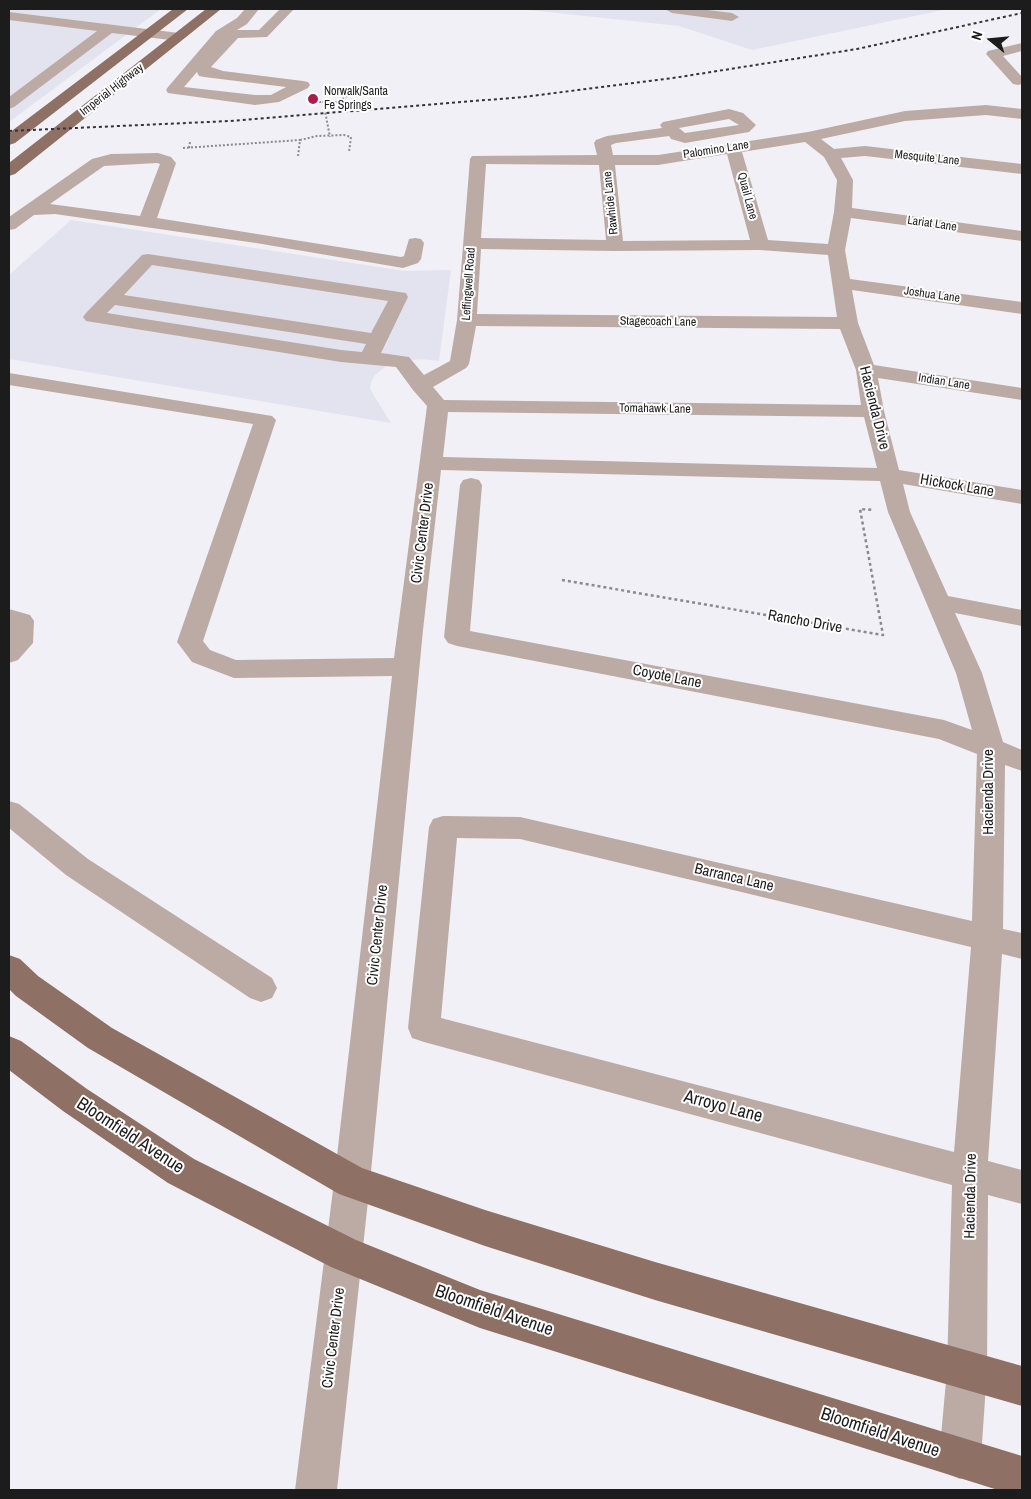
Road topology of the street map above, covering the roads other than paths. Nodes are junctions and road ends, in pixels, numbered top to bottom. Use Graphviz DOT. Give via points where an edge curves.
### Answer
graph roads {
  1 [pos="181,9"];
  2 [pos="214,9"];
  3 [pos="252,9"];
  4 [pos="287,9"];
  5 [pos="672,9"];
  6 [pos="112,13"];
  7 [pos="9,16"];
  8 [pos="732,17"];
  9 [pos="94,26"];
  10 [pos="110,28"];
  11 [pos="149,33"];
  12 [pos="179,37"];
  13 [pos="1022,47"];
  14 [pos="1022,66"];
  15 [pos="1006,68"];
  16 [pos="188,70"];
  17 [pos="222,75"];
  18 [pos="1020,81"];
  19 [pos="9,104"];
  20 [pos="986,110"];
  21 [pos="1022,114"];
  22 [pos="672,131"];
  23 [pos="808,137"];
  24 [pos="9,140"];
  25 [pos="733,147"];
  26 [pos="831,154"];
  27 [pos="478,159"];
  28 [pos="607,161"];
  29 [pos="1022,169"];
  30 [pos="9,171"];
  31 [pos="29,211"];
  32 [pos="843,212"];
  33 [pos="146,222"];
  34 [pos="9,225"];
  35 [pos="169,225"];
  36 [pos="1022,236"];
  37 [pos="415,243"];
  38 [pos="472,243"];
  39 [pos="760,244"];
  40 [pos="615,246"];
  41 [pos="836,250"];
  42 [pos="148,259"];
  43 [pos="842,283"];
  44 [pos="110,299"];
  45 [pos="1022,308"];
  46 [pos="467,320"];
  47 [pos="848,323"];
  48 [pos="378,340"];
  49 [pos="369,358"];
  50 [pos="866,370"];
  51 [pos="9,379"];
  52 [pos="420,386"];
  53 [pos="1022,394"];
  54 [pos="438,406"];
  55 [pos="873,411"];
  56 [pos="431,463"];
  57 [pos="891,475"];
  58 [pos="471,485"];
  59 [pos="1022,497"];
  60 [pos="939,602"];
  61 [pos="9,617"];
  62 [pos="1022,618"];
  63 [pos="9,654"];
  64 [pos="407,667"];
  65 [pos="991,749"];
  66 [pos="1022,761"];
  67 [pos="9,812"];
  68 [pos="987,938"];
  69 [pos="1022,946"];
  70 [pos="9,968"];
  71 [pos="261,988"];
  72 [pos="424,1028"];
  73 [pos="9,1051"];
  74 [pos="970,1172"];
  75 [pos="352,1182"];
  76 [pos="1022,1187"];
  77 [pos="344,1254"];
  78 [pos="967,1370"];
  79 [pos="1022,1386"];
  80 [pos="960,1458"];
  81 [pos="1022,1477"];
  82 [pos="316,1490"];
  1 -- 11 [label="main road, Imperial Highway"];
  2 -- 12 [label="main road, Imperial Highway"];
  3 -- 16 [label="street" via="242,21 221,34"];
  4 -- 17 [label="street" via="262,34 233,35 202,68"];
  5 -- 8 [label="street"];
  6 -- 9 [label="street"];
  7 -- 9 [label="street"];
  9 -- 10 [label="street"];
  10 -- 11 [label="street"];
  10 -- 19 [label="street"];
  11 -- 12 [label="street"];
  11 -- 24 [label="main road, Imperial Highway"];
  12 -- 30 [label="main road, Imperial Highway"];
  13 -- 15 [label="street" via="993,54"];
  14 -- 15 [label="street"];
  15 -- 18 [label="street"];
  16 -- 17 [label="street"];
  16 -- 17 [label="street" via="173,90 255,100 274,99 303,84"];
  18 -- 20 [label="street"];
  20 -- 21 [label="street, Palomino Lane"];
  20 -- 23 [label="street, Palomino Lane" via="905,116"];
  22 -- 28 [label="street, Rawhide Lane" via="602,143"];
  23 -- 25 [label="street, Palomino Lane"];
  23 -- 26 [label="street, Hacienda Drive"];
  25 -- 28 [label="street, Palomino Lane" via="658,160"];
  25 -- 39 [label="street, Quail Lane"];
  26 -- 29 [label="street, Mesquite Lane" via="865,151"];
  26 -- 32 [label="street, Hacienda Drive" via="845,180"];
  27 -- 28 [label="street, Palomino Lane"];
  27 -- 38 [label="street, Leffingwell Road"];
  28 -- 40 [label="street, Rawhide Lane"];
  31 -- 33 [label="street" via="55,209"];
  31 -- 33 [label="street" via="98,162 158,158 168,163"];
  31 -- 34 [label="street"];
  32 -- 36 [label="street, Lariat Lane"];
  32 -- 41 [label="street, Hacienda Drive"];
  33 -- 35 [label="street"];
  35 -- 37 [label="street" via="403,263 412,259"];
  35 -- 42 [label="street" via="160,234"];
  38 -- 40 [label="street"];
  38 -- 46 [label="street, Leffingwell Road"];
  39 -- 40 [label="street"];
  39 -- 41 [label="street"];
  41 -- 43 [label="street, Hacienda Drive"];
  42 -- 44 [label="street"];
  42 -- 48 [label="street" via="399,297"];
  43 -- 45 [label="street, Joshua Lane"];
  43 -- 47 [label="street, Hacienda Drive"];
  44 -- 48 [label="street"];
  44 -- 49 [label="street" via="92,316"];
  46 -- 47 [label="street, Stagecoach Lane"];
  46 -- 52 [label="street, Leffingwell Road" via="459,364"];
  47 -- 50 [label="street, Hacienda Drive"];
  48 -- 49 [label="street"];
  49 -- 52 [label="street" via="402,361"];
  50 -- 53 [label="street, Indian Lane"];
  50 -- 55 [label="street, Hacienda Drive"];
  51 -- 64 [label="street" via="265,420 190,642 201,656 234,669"];
  52 -- 54 [label="street"];
  54 -- 55 [label="street, Tomahawk Lane"];
  54 -- 56 [label="street, Civic Center Drive"];
  55 -- 57 [label="street, Hacienda Drive"];
  56 -- 57 [label="street"];
  56 -- 64 [label="street, Civic Center Drive"];
  57 -- 59 [label="street, Hickock Lane"];
  57 -- 60 [label="street, Hacienda Drive" via="899,512"];
  58 -- 65 [label="street, Coyote Lane" via="457,637 944,730"];
  60 -- 62 [label="street"];
  60 -- 65 [label="street, Hacienda Drive" via="969,673"];
  61 -- 63 [label="street" via="21,621 20,643"];
  64 -- 75 [label="street, Civic Center Drive"];
  65 -- 66 [label="street, Coyote Lane"];
  65 -- 68 [label="street, Hacienda Drive"];
  67 -- 71 [label="street" via="77,867"];
  68 -- 69 [label="street, Barranca Lane"];
  68 -- 72 [label="street, Barranca Lane" via="520,828 443,827"];
  68 -- 74 [label="street, Hacienda Drive"];
  70 -- 75 [label="main road" via="27,986 100,1038"];
  72 -- 74 [label="street, Arroyo Lane"];
  73 -- 77 [label="main road, Bloomfield Avenue" via="74,1100 181,1170"];
  74 -- 76 [label="street, Arroyo Lane"];
  74 -- 78 [label="street, Hacienda Drive"];
  75 -- 77 [label="street, Civic Center Drive"];
  75 -- 78 [label="main road" via="655,1281"];
  77 -- 80 [label="main road, Bloomfield Avenue" via="480,1308"];
  77 -- 82 [label="street, Civic Center Drive"];
  78 -- 79 [label="main road"];
  78 -- 80 [label="street, Hacienda Drive"];
  80 -- 81 [label="main road, Bloomfield Avenue"];
}
